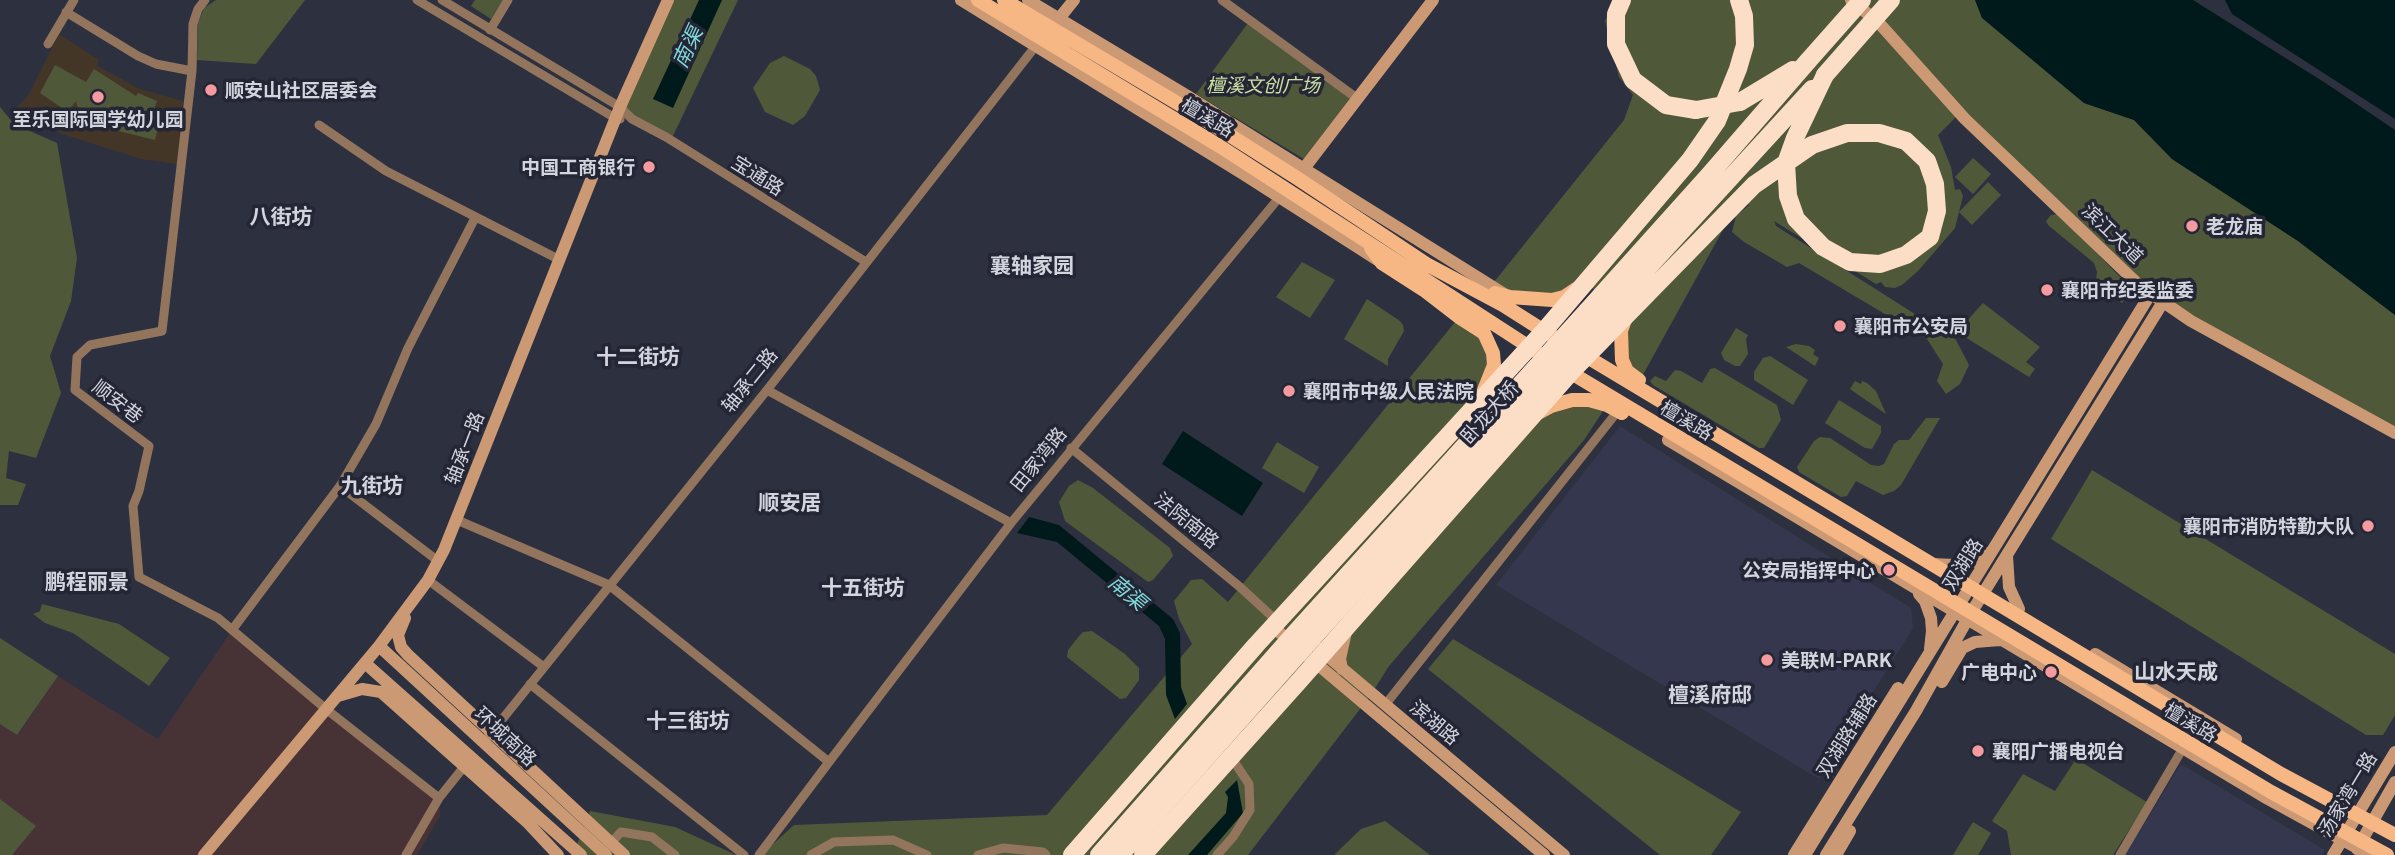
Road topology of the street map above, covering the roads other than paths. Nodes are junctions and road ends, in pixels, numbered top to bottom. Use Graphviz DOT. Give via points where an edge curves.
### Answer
graph roads {
  1 [pos="74,0"];
  2 [pos="205,0"];
  3 [pos="416,0"];
  4 [pos="442,0"];
  5 [pos="508,0"];
  6 [pos="668,0"];
  7 [pos="961,0"];
  8 [pos="978,0"];
  9 [pos="1004,0"];
  10 [pos="1028,0"];
  11 [pos="1074,0"];
  12 [pos="1222,0"];
  13 [pos="1433,0"];
  14 [pos="1622,0"];
  15 [pos="1739,0"];
  16 [pos="1851,0"];
  17 [pos="1862,0"];
  18 [pos="1891,0"];
  19 [pos="66,12"];
  20 [pos="490,30"];
  21 [pos="1047,33"];
  22 [pos="48,44"];
  23 [pos="1808,61"];
  24 [pos="192,71"];
  25 [pos="1825,75"];
  26 [pos="1358,99"];
  27 [pos="617,113"];
  28 [pos="319,125"];
  29 [pos="1300,174"];
  30 [pos="1283,193"];
  31 [pos="475,218"];
  32 [pos="1366,241"];
  33 [pos="558,259"];
  34 [pos="866,262"];
  35 [pos="1382,263"];
  36 [pos="1436,270"];
  37 [pos="1586,282"];
  38 [pos="2151,293"];
  39 [pos="1510,297"];
  40 [pos="2163,302"];
  41 [pos="1626,317"];
  42 [pos="1544,331"];
  43 [pos="1530,347"];
  44 [pos="1587,356"];
  45 [pos="1571,372"];
  46 [pos="766,390"];
  47 [pos="1621,407"];
  48 [pos="1687,409"];
  49 [pos="1470,412"];
  50 [pos="1530,418"];
  51 [pos="1702,425"];
  52 [pos="2395,433"];
  53 [pos="1668,440"];
  54 [pos="1689,443"];
  55 [pos="1071,448"];
  56 [pos="340,486"];
  57 [pos="457,520"];
  58 [pos="1011,523"];
  59 [pos="1999,540"];
  60 [pos="2007,555"];
  61 [pos="438,561"];
  62 [pos="1938,564"];
  63 [pos="428,580"];
  64 [pos="609,585"];
  65 [pos="1911,586"];
  66 [pos="1978,588"];
  67 [pos="410,604"];
  68 [pos="2019,609"];
  69 [pos="1963,612"];
  70 [pos="1278,622"];
  71 [pos="1349,625"];
  72 [pos="232,630"];
  73 [pos="1931,635"];
  74 [pos="2003,640"];
  75 [pos="379,646"];
  76 [pos="1963,647"];
  77 [pos="1929,654"];
  78 [pos="1320,658"];
  79 [pos="1944,661"];
  80 [pos="365,663"];
  81 [pos="544,667"];
  82 [pos="1337,673"];
  83 [pos="530,684"];
  84 [pos="1294,687"];
  85 [pos="337,696"];
  86 [pos="1385,705"];
  87 [pos="326,709"];
  88 [pos="488,737"];
  89 [pos="2185,745"];
  90 [pos="2395,752"];
  91 [pos="1231,757"];
  92 [pos="468,762"];
  93 [pos="829,762"];
  94 [pos="2395,782"];
  95 [pos="439,798"];
  96 [pos="2358,812"];
  97 [pos="2374,820"];
  98 [pos="2395,828"];
  99 [pos="2395,835"];
  100 [pos="2344,836"];
  101 [pos="2357,848"];
  102 [pos="609,849"];
  103 [pos="204,855"];
  104 [pos="406,855"];
  105 [pos="558,855"];
  106 [pos="582,855"];
  107 [pos="624,855"];
  108 [pos="675,855"];
  109 [pos="744,855"];
  110 [pos="758,855"];
  111 [pos="811,855"];
  112 [pos="927,855"];
  113 [pos="978,855"];
  114 [pos="1046,855"];
  115 [pos="1072,855"];
  116 [pos="1099,855"];
  117 [pos="1120,855"];
  118 [pos="1143,855"];
  119 [pos="1217,855"];
  120 [pos="1544,855"];
  121 [pos="1564,855"];
  122 [pos="1794,855"];
  123 [pos="1805,855"];
  124 [pos="1826,855"];
  125 [pos="1836,855"];
  126 [pos="2120,855"];
  127 [pos="2333,855"];
  128 [pos="2370,855"];
  129 [pos="2387,855"];
  1 -- 19 [label="street"];
  2 -- 24 [label="street, 顺安巷" via="193,24"];
  3 -- 27 [label="street, 宝通路"];
  4 -- 20 [label="street, 宝通路"];
  5 -- 20 [label="street"];
  6 -- 27 [label="street, 轴承一路"];
  7 -- 21 [label="street"];
  8 -- 21 [label="main road, 檀溪路"];
  9 -- 21 [label="main road, 檀溪路"];
  10 -- 21 [label="street"];
  11 -- 21 [label="street, 轴承二路"];
  12 -- 26 [label="street"];
  13 -- 26 [label="street"];
  14 -- 23 [label="highway, bridge" via="1616,14 1616,44 1633,80 1666,105 1696,110 1740,102"];
  15 -- 37 [label="highway" via="1745,45 1717,121 1672,182"];
  16 -- 38 [label="street, 滨江大道" via="1879,23 1965,119"];
  17 -- 23 [label="highway, 卧龙大桥, bridge"];
  18 -- 25 [label="highway, 卧龙大桥, bridge"];
  19 -- 22 [label="street"];
  19 -- 24 [label="street" via="138,57"];
  20 -- 27 [label="street, 宝通路"];
  21 -- 29 [label="main road, 檀溪路"];
  21 -- 30 [label="main road, 檀溪路"];
  21 -- 34 [label="street, 轴承二路"];
  23 -- 116 [label="highway, 卧龙大桥, bridge"];
  24 -- 72 [label="street, 顺安巷" via="162,331 90,345 76,357 75,390 149,446 133,506 139,577"];
  25 -- 41 [label="highway" via="1795,138 1790,150 1786,163 1788,196 1796,219 1823,247 1850,262 1880,264 1906,255 1930,237 1937,211 1927,161 1906,141 1879,133 1847,133 1812,145 1802,151 1792,158 1783,165 1754,185"];
  25 -- 117 [label="highway, 卧龙大桥, bridge"];
  26 -- 29 [label="street"];
  27 -- 33 [label="street, 轴承一路"];
  27 -- 34 [label="street, 宝通路" via="666,137"];
  28 -- 31 [label="street" via="386,171"];
  29 -- 36 [label="main road, 檀溪路"];
  29 -- 39 [label="street"];
  30 -- 32 [label="main road, 檀溪路"];
  30 -- 35 [label="street"];
  30 -- 55 [label="street, 田家湾路"];
  31 -- 33 [label="street"];
  31 -- 56 [label="street" via="408,348 376,424"];
  32 -- 35 [label="main road"];
  32 -- 43 [label="main road, 檀溪路"];
  33 -- 57 [label="street, 轴承一路"];
  34 -- 46 [label="street, 轴承二路"];
  35 -- 49 [label="main road" via="1484,333 1494,365"];
  36 -- 39 [label="main road"];
  36 -- 42 [label="main road, 檀溪路"];
  37 -- 39 [label="main road" via="1552,300"];
  37 -- 42 [label="highway"];
  38 -- 40 [label="street, 滨江大道"];
  38 -- 59 [label="street, 双湖路"];
  40 -- 52 [label="street, 滨江大道"];
  40 -- 60 [label="street, 双湖路"];
  41 -- 44 [label="highway"];
  41 -- 48 [label="main road" via="1620,347 1627,371"];
  42 -- 43 [label="highway"];
  42 -- 44 [label="main road, 檀溪路"];
  43 -- 45 [label="main road, 檀溪路"];
  43 -- 49 [label="highway"];
  44 -- 45 [label="highway"];
  44 -- 51 [label="main road, 檀溪路"];
  45 -- 47 [label="main road, 檀溪路"];
  45 -- 50 [label="highway"];
  46 -- 58 [label="street"];
  46 -- 64 [label="street, 轴承二路"];
  47 -- 50 [label="main road" via="1572,400"];
  47 -- 53 [label="main road"];
  47 -- 54 [label="main road, 檀溪路"];
  47 -- 86 [label="street"];
  48 -- 51 [label="main road"];
  48 -- 62 [label="street"];
  49 -- 70 [label="highway"];
  50 -- 71 [label="highway"];
  51 -- 62 [label="main road, 檀溪路"];
  53 -- 54 [label="main road"];
  53 -- 65 [label="street"];
  54 -- 69 [label="main road, 檀溪路"];
  55 -- 58 [label="street, 田家湾路"];
  55 -- 70 [label="street, 法院南路"];
  56 -- 61 [label="street"];
  56 -- 72 [label="street"];
  57 -- 61 [label="street, 轴承一路"];
  57 -- 64 [label="street"];
  58 -- 93 [label="street, 田家湾路"];
  59 -- 62 [label="street" via="1981,560"];
  59 -- 66 [label="street, 双湖路"];
  60 -- 66 [label="street, 双湖路"];
  60 -- 68 [label="street" via="2009,587"];
  61 -- 63 [label="street, 轴承一路"];
  62 -- 66 [label="main road, 檀溪路"];
  63 -- 67 [label="street, 轴承一路"];
  63 -- 81 [label="street"];
  64 -- 81 [label="street, 轴承二路"];
  64 -- 93 [label="street"];
  65 -- 69 [label="street"];
  65 -- 73 [label="street" via="1925,601"];
  66 -- 68 [label="street"];
  66 -- 69 [label="street, 双湖路"];
  66 -- 96 [label="main road, 檀溪路" via="2281,774"];
  67 -- 75 [label="street, 轴承一路"];
  67 -- 88 [label="street" via="398,635 401,647"];
  68 -- 96 [label="street"];
  69 -- 74 [label="street"];
  69 -- 77 [label="street, 双湖路"];
  69 -- 79 [label="street, 双湖路"];
  69 -- 89 [label="main road, 檀溪路"];
  70 -- 78 [label="street, 滨湖路"];
  70 -- 115 [label="highway"];
  71 -- 78 [label="highway"];
  71 -- 82 [label="street"];
  72 -- 87 [label="street, 顺安巷"];
  73 -- 77 [label="street"];
  73 -- 122 [label="street, 双湖路辅路"];
  74 -- 76 [label="street"];
  74 -- 89 [label="street"];
  75 -- 80 [label="street, 轴承一路"];
  75 -- 88 [label="street, 环城南路"];
  76 -- 79 [label="street"];
  76 -- 125 [label="street"];
  77 -- 123 [label="street, 双湖路"];
  78 -- 82 [label="street, 滨湖路"];
  78 -- 84 [label="highway"];
  79 -- 124 [label="street, 双湖路"];
  80 -- 85 [label="street, 轴承一路"];
  80 -- 92 [label="street, 环城南路"];
  81 -- 83 [label="street, 轴承二路"];
  82 -- 84 [label="street" via="1312,677"];
  82 -- 86 [label="street, 滨湖路"];
  82 -- 120 [label="street, 滨湖路"];
  83 -- 88 [label="street, 轴承二路"];
  83 -- 109 [label="street"];
  84 -- 91 [label="highway"];
  85 -- 87 [label="street, 轴承一路"];
  85 -- 92 [label="street" via="362,689 381,692"];
  86 -- 121 [label="street, 滨湖路"];
  87 -- 95 [label="street, 顺安巷"];
  87 -- 103 [label="street, 轴承一路"];
  88 -- 102 [label="street, 环城南路"];
  89 -- 100 [label="main road, 檀溪路"];
  89 -- 126 [label="street"];
  90 -- 96 [label="street, 汤家湾一路"];
  91 -- 118 [label="highway"];
  91 -- 119 [label="street" via="1249,784 1250,810"];
  92 -- 95 [label="street"];
  92 -- 105 [label="street"];
  92 -- 106 [label="street, 环城南路"];
  93 -- 110 [label="street, 田家湾路"];
  94 -- 97 [label="street, 汤家湾一路"];
  95 -- 104 [label="street"];
  96 -- 97 [label="main road, 檀溪路"];
  96 -- 100 [label="street, 汤家湾一路"];
  97 -- 98 [label="street"];
  97 -- 99 [label="main road, 檀溪路"];
  97 -- 101 [label="street, 汤家湾一路"];
  100 -- 101 [label="main road, 檀溪路"];
  100 -- 127 [label="street, 汤家湾一路"];
  101 -- 128 [label="street"];
  101 -- 129 [label="main road, 檀溪路"];
  102 -- 107 [label="street, 环城南路"];
  102 -- 108 [label="street" via="621,832 652,837"];
  111 -- 112 [label="street" via="834,842 894,839"];
  113 -- 114 [label="street" via="1003,848"];
}
